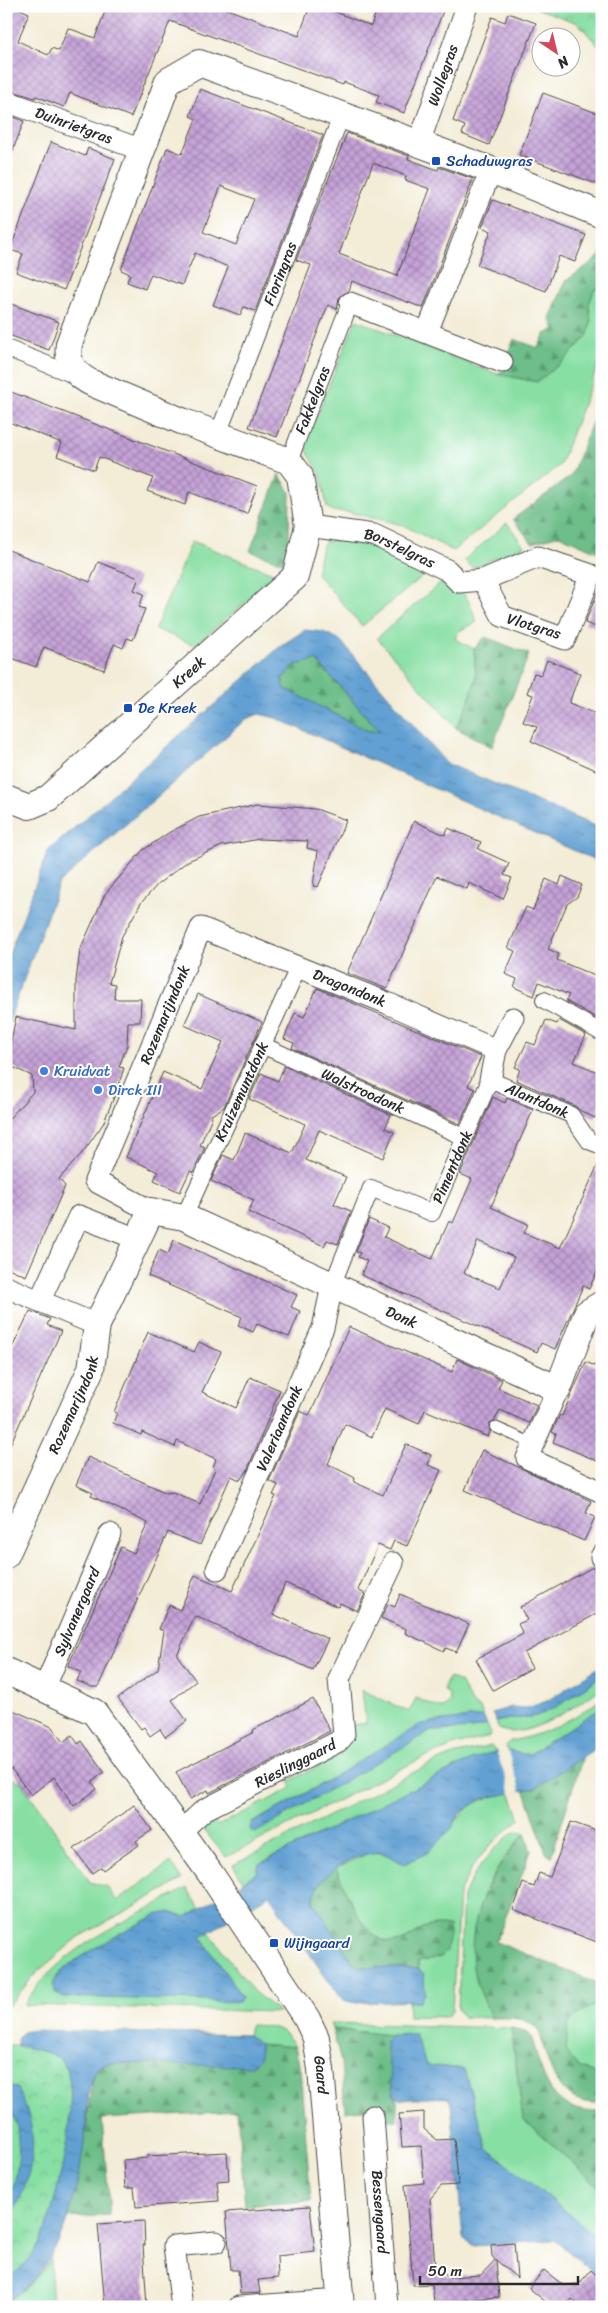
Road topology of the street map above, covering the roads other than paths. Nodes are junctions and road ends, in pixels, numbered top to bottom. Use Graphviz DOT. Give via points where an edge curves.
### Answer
graph roads {
  1 [pos="467,6"];
  2 [pos="6,101"];
  3 [pos="342,114"];
  4 [pos="419,143"];
  5 [pos="142,150"];
  6 [pos="492,170"];
  7 [pos="602,215"];
  8 [pos="350,303"];
  9 [pos="427,332"];
  10 [pos="6,348"];
  11 [pos="502,362"];
  12 [pos="80,377"];
  13 [pos="218,434"];
  14 [pos="289,461"];
  15 [pos="308,526"];
  16 [pos="597,577"];
  17 [pos="483,580"];
  18 [pos="6,797"];
  19 [pos="201,928"];
  20 [pos="298,968"];
  21 [pos="544,1000"];
  22 [pos="513,1018"];
  23 [pos="602,1033"];
  24 [pos="262,1045"];
  25 [pos="496,1050"];
  26 [pos="490,1080"];
  27 [pos="464,1137"];
  28 [pos="602,1146"];
  29 [pos="151,1211"];
  30 [pos="184,1217"];
  31 [pos="137,1240"];
  32 [pos="332,1286"];
  33 [pos="6,1287"];
  34 [pos="40,1300"];
  35 [pos="602,1304"];
  36 [pos="97,1325"];
  37 [pos="558,1389"];
  38 [pos="495,1427"];
  39 [pos="534,1444"];
  40 [pos="602,1492"];
  41 [pos="110,1534"];
  42 [pos="6,1555"];
  43 [pos="393,1563"];
  44 [pos="217,1568"];
  45 [pos="6,1671"];
  46 [pos="44,1689"];
  47 [pos="180,1832"];
  48 [pos="373,2116"];
  49 [pos="216,2242"];
  50 [pos="341,2303"];
  51 [pos="182,2307"];
  52 [pos="239,2307"];
  53 [pos="387,2307"];
  1 -- 4 [label="street, Wollegras"];
  2 -- 5 [label="street, Duinrietgras"];
  3 -- 4 [label="street"];
  3 -- 5 [label="street" via="199,63 168,81"];
  3 -- 13 [label="street, Fioringras"];
  4 -- 6 [label="street"];
  5 -- 12 [label="street" via="69,344 69,363"];
  6 -- 7 [label="street"];
  6 -- 9 [label="street"];
  8 -- 9 [label="street, Fakkelgras"];
  8 -- 14 [label="street, Fakkelgras"];
  9 -- 11 [label="street, Fakkelgras"];
  10 -- 12 [label="street"];
  12 -- 13 [label="street" via="138,404"];
  13 -- 14 [label="street"];
  14 -- 15 [label="street" via="300,476"];
  15 -- 17 [label="street, Borstelgras" via="374,535 447,570 459,582"];
  15 -- 18 [label="street, Kreek" via="295,577 48,798 29,806"];
  16 -- 17 [label="street, Vlotgras" via="538,557"];
  16 -- 17 [label="street, Vlotgras" via="565,639 502,616"];
  19 -- 20 [label="street, Dragondonk"];
  19 -- 29 [label="street, Rozemarijndonk" via="95,1181"];
  20 -- 24 [label="street, Kruizemuntdonk"];
  20 -- 25 [label="street, Dragondonk"];
  21 -- 23 [label="street"];
  22 -- 25 [label="street, Pimentdonk"];
  24 -- 27 [label="street, Walstroodonk"];
  24 -- 30 [label="street, Kruizemuntdonk"];
  25 -- 26 [label="street, Pimentdonk"];
  26 -- 27 [label="street, Pimentdonk"];
  26 -- 28 [label="street, Alantdonk" via="571,1115 589,1141"];
  27 -- 32 [label="street, Pimentdonk" via="432,1213 371,1188"];
  29 -- 30 [label="street, Donk"];
  29 -- 31 [label="street, Rozemarijndonk"];
  30 -- 32 [label="street, Donk"];
  31 -- 34 [label="street" via="79,1216"];
  31 -- 36 [label="street, Rozemarijndonk"];
  32 -- 37 [label="street, Donk"];
  32 -- 44 [label="street, Valeriaandonk" via="323,1328"];
  33 -- 34 [label="street"];
  34 -- 36 [label="street"];
  35 -- 37 [label="street" via="587,1313"];
  36 -- 42 [label="street, Rozemarijndonk" via="91,1369"];
  37 -- 39 [label="street"];
  38 -- 39 [label="lane"];
  39 -- 40 [label="street" via="527,1458"];
  41 -- 46 [label="street, Sylvanergaard"];
  43 -- 47 [label="street, Rieslinggaard" via="339,1679 344,1734 339,1741 204,1810"];
  45 -- 46 [label="street"];
  46 -- 47 [label="street" via="94,1712"];
  47 -- 50 [label="street, Gaard" via="307,2019 316,2038 322,2069"];
  48 -- 53 [label="street, Bessengaard"];
  49 -- 51 [label="street" via="174,2246"];
  50 -- 52 [label="street"];
}
